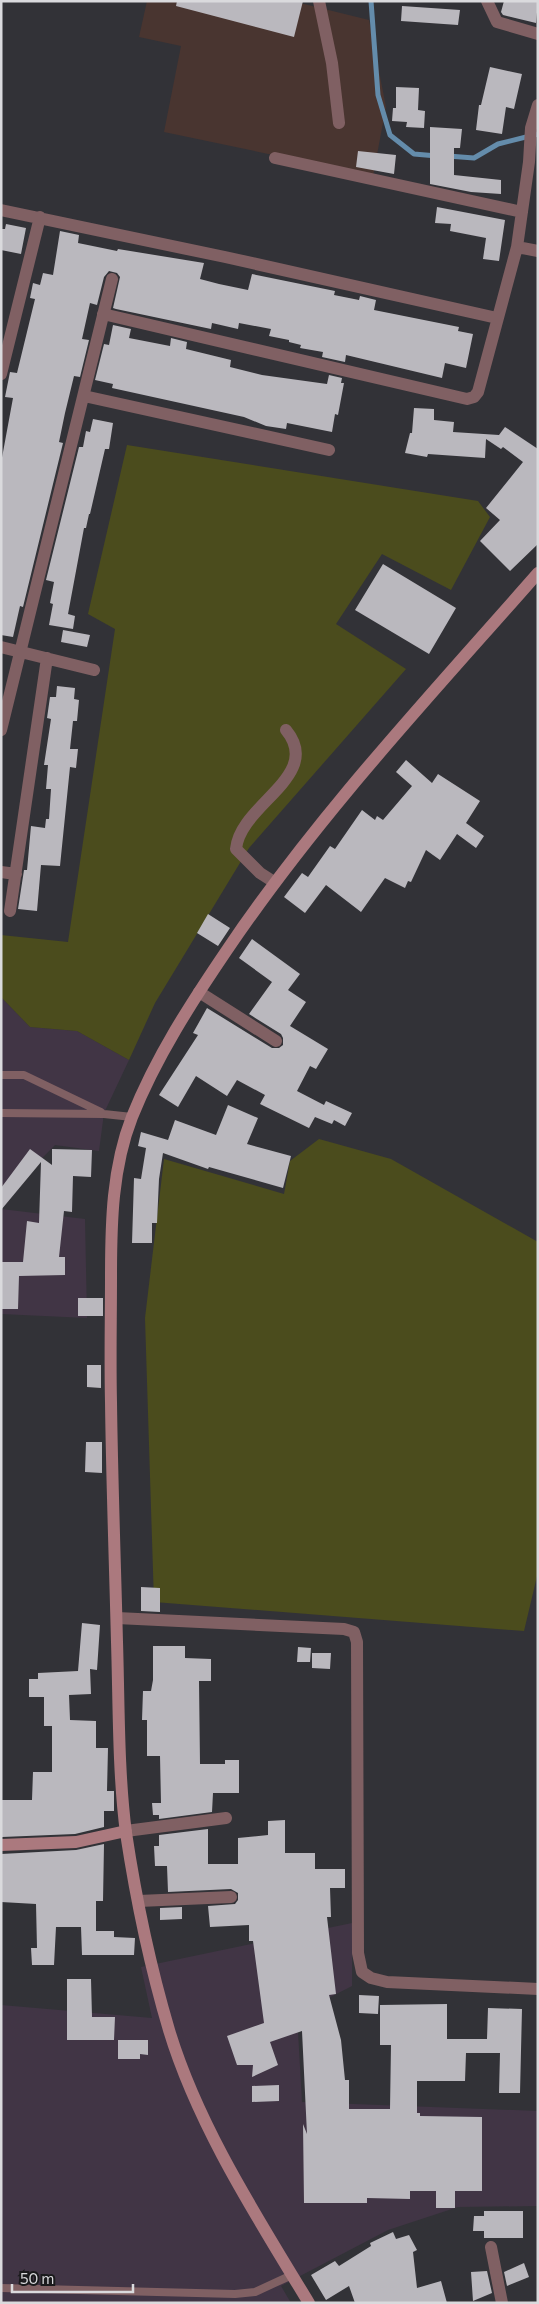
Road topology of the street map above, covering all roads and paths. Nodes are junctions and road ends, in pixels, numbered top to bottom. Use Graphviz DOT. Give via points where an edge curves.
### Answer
graph roads {
  1 [pos="319,1"];
  2 [pos="486,1"];
  3 [pos="496,1"];
  4 [pos="493,16"];
  5 [pos="538,34"];
  6 [pos="538,105"];
  7 [pos="339,122"];
  8 [pos="275,158"];
  9 [pos="533,162"];
  10 [pos="1,210"];
  11 [pos="522,212"];
  12 [pos="40,217"];
  13 [pos="517,246"];
  14 [pos="538,251"];
  15 [pos="112,279"];
  16 [pos="103,314"];
  17 [pos="497,318"];
  18 [pos="1,374"];
  19 [pos="84,396"];
  20 [pos="330,450"];
  21 [pos="538,573"];
  22 [pos="1,646"];
  23 [pos="20,651"];
  24 [pos="47,658"];
  25 [pos="94,670"];
  26 [pos="1,730"];
  27 [pos="286,730"];
  28 [pos="1,872"];
  29 [pos="16,874"];
  30 [pos="274,882"];
  31 [pos="10,911"];
  32 [pos="199,992"];
  33 [pos="276,1041"];
  34 [pos="1,1075"];
  35 [pos="1,1113"];
  36 [pos="104,1114"];
  37 [pos="132,1117"];
  38 [pos="117,1618"];
  39 [pos="226,1818"];
  40 [pos="126,1831"];
  41 [pos="1,1845"];
  42 [pos="232,1897"];
  43 [pos="138,1901"];
  44 [pos="538,1989"];
  45 [pos="491,2247"];
  46 [pos="292,2275"];
  47 [pos="1,2288"];
  48 [pos="309,2303"];
  49 [pos="502,2303"];
  1 -- 7 [label="street" via="332,63"];
  2 -- 4 [label="street"];
  3 -- 4 [label="street"];
  4 -- 5 [label="street" via="503,25"];
  6 -- 9 [label="street" via="531,128"];
  8 -- 11 [label="street"];
  9 -- 11 [label="street"];
  10 -- 12 [label="street"];
  11 -- 13 [label="street"];
  12 -- 17 [label="street"];
  12 -- 18 [label="street"];
  13 -- 14 [label="street"];
  13 -- 17 [label="street"];
  15 -- 16 [label="street"];
  16 -- 17 [label="street" via="467,399 478,392"];
  16 -- 19 [label="street"];
  19 -- 20 [label="street"];
  19 -- 23 [label="street"];
  21 -- 30 [label="street" via="364,770"];
  22 -- 23 [label="street"];
  23 -- 24 [label="street"];
  23 -- 26 [label="street"];
  24 -- 25 [label="street"];
  24 -- 29 [label="street"];
  27 -- 30 [label="street" via="295,741 296,764 241,830 236,849"];
  28 -- 29 [label="street"];
  29 -- 31 [label="street"];
  30 -- 32 [label="street"];
  32 -- 33 [label="street"];
  32 -- 37 [label="street" via="172,1037"];
  34 -- 36 [label="lane" via="24,1075"];
  35 -- 36 [label="lane"];
  36 -- 37 [label="lane"];
  37 -- 38 [label="street" via="114,1182 111,1233 111,1437"];
  38 -- 40 [label="street"];
  38 -- 44 [label="street" via="354,1632 358,1642 358,1953 362,1972 387,1982"];
  39 -- 40 [label="street"];
  40 -- 41 [label="street" via="76,1842"];
  40 -- 43 [label="street"];
  42 -- 43 [label="street"];
  43 -- 46 [label="street" via="170,2033 187,2080 218,2147"];
  45 -- 49 [label="street"];
  46 -- 47 [label="lane" via="256,2292 235,2294"];
  46 -- 48 [label="street"];
}
